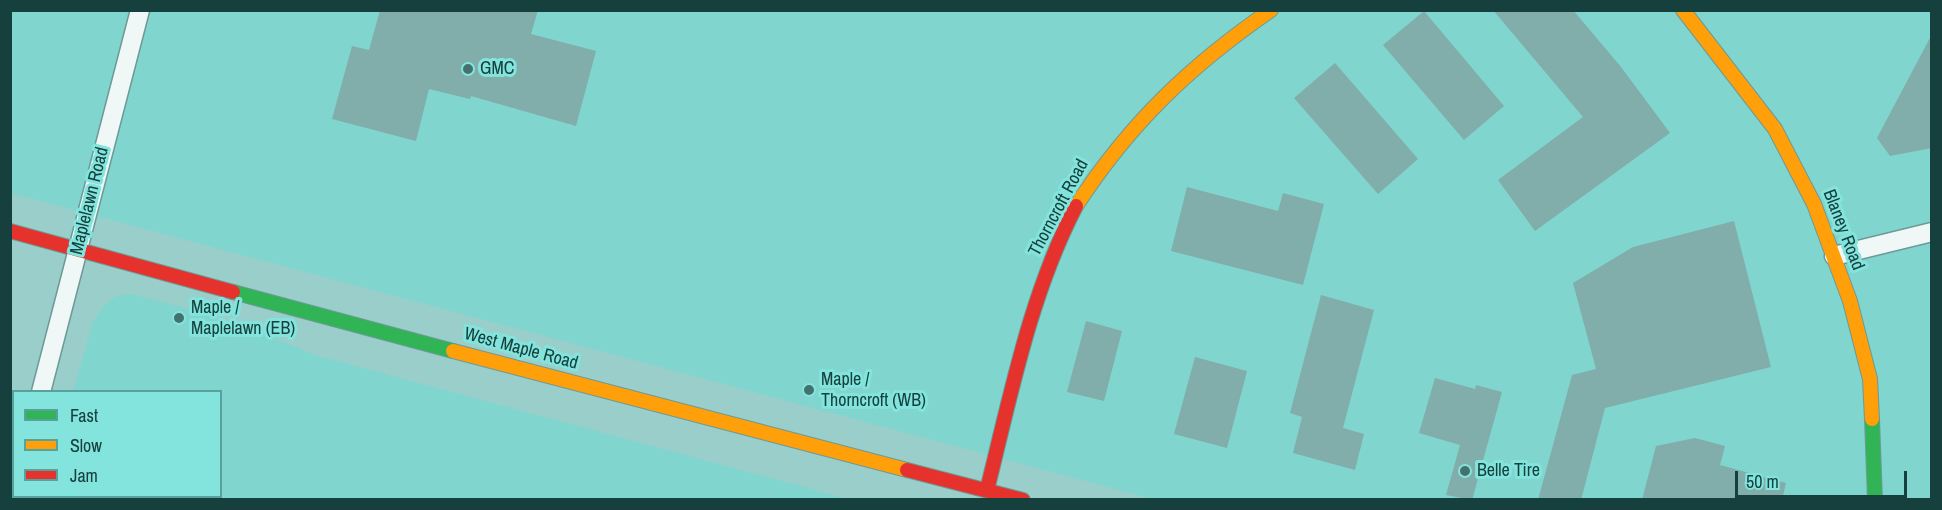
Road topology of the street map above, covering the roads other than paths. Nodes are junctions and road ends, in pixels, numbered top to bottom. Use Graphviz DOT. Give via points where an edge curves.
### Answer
graph roads {
  1 [pos="140,10"];
  2 [pos="1270,10"];
  3 [pos="1683,10"];
  4 [pos="10,231"];
  5 [pos="1932,232"];
  6 [pos="78,249"];
  7 [pos="1834,256"];
  8 [pos="42,390"];
  9 [pos="987,490"];
  10 [pos="1023,500"];
  11 [pos="1875,500"];
  1 -- 6 [label="street, Maplelawn Road"];
  2 -- 9 [label="street, Thorncroft Road" via="1155,101 1120,141 1084,194 1038,291"];
  3 -- 7 [label="street, Blaney Road" via="1775,129 1814,204"];
  4 -- 6 [label="street, West Maple Road"];
  5 -- 7 [label="street"];
  6 -- 8 [label="street, Maplelawn Road"];
  6 -- 9 [label="street, West Maple Road"];
  7 -- 11 [label="street, Blaney Road" via="1870,379"];
  9 -- 10 [label="street, West Maple Road"];
}
